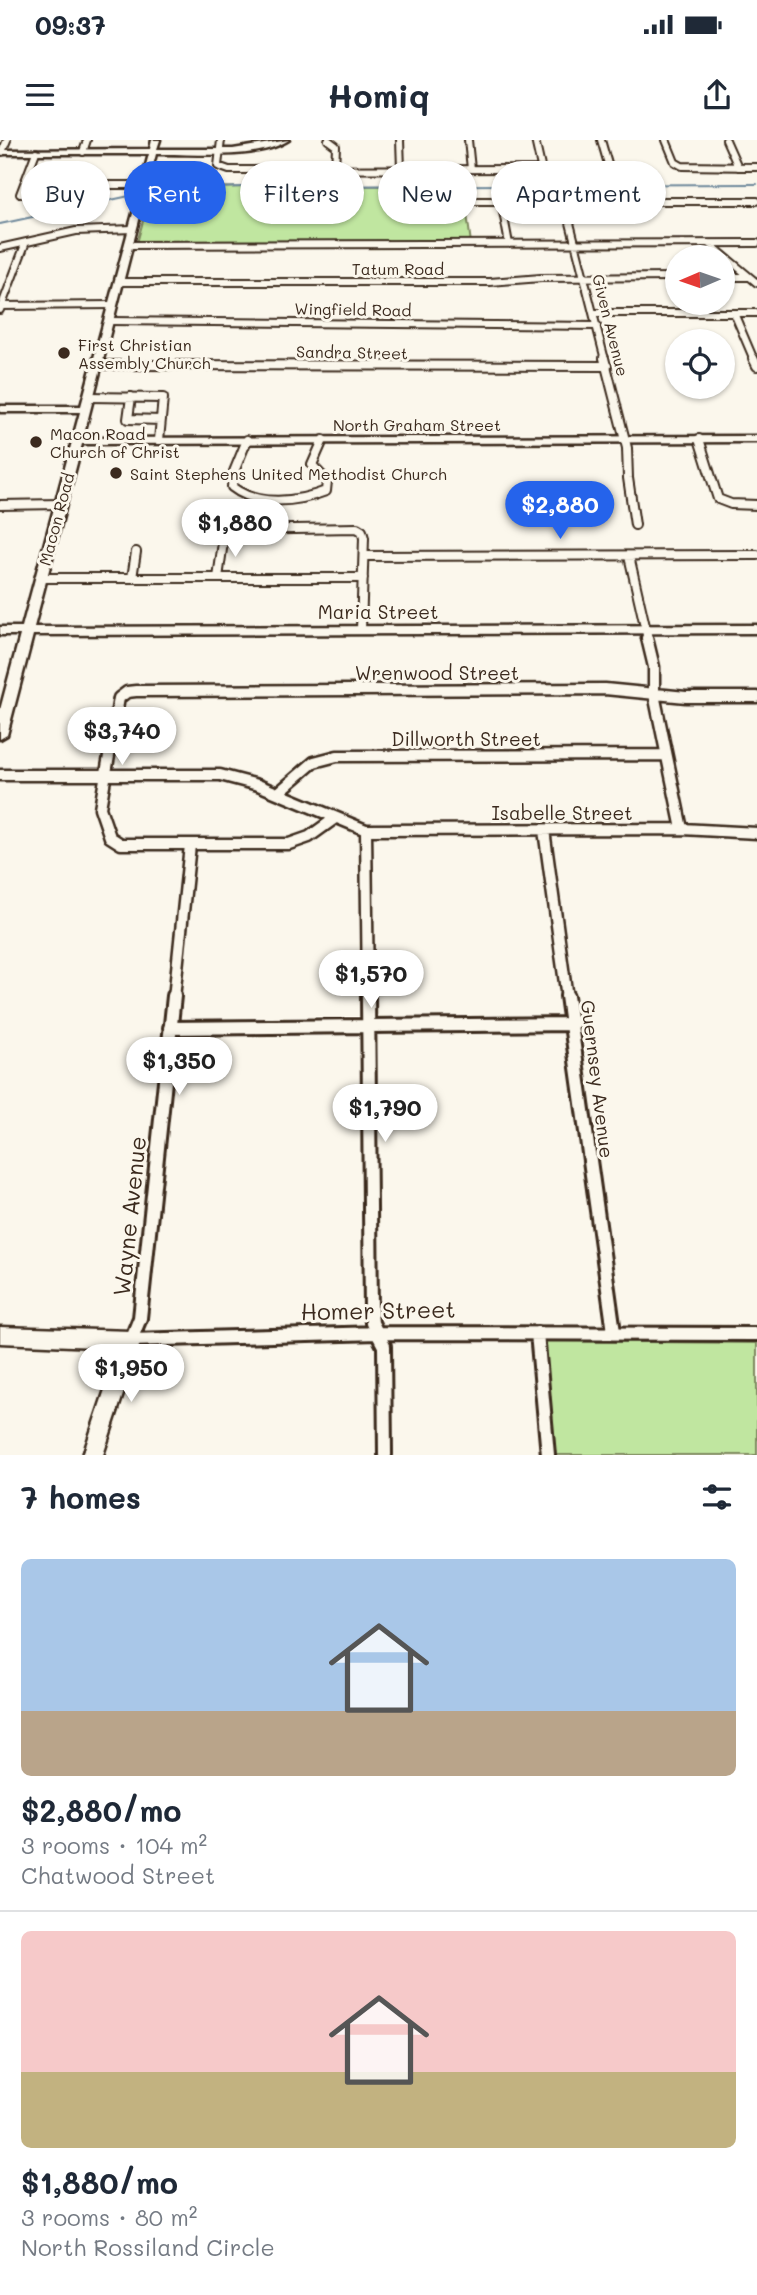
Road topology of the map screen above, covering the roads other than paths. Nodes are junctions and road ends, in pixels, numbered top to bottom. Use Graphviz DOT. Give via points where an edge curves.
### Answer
graph roads {
  1 [pos="7,140"];
  2 [pos="87,140"];
  3 [pos="156,140"];
  4 [pos="221,140"];
  5 [pos="285,140"];
  6 [pos="328,140"];
  7 [pos="400,140"];
  8 [pos="468,140"];
  9 [pos="535,140"];
  10 [pos="601,140"];
  11 [pos="666,140"];
  12 [pos="726,140"];
  13 [pos="220,151"];
  14 [pos="1,152"];
  15 [pos="36,152"];
  16 [pos="83,152"];
  17 [pos="153,152"];
  18 [pos="151,161"];
  19 [pos="335,161"];
  20 [pos="401,161"];
  21 [pos="470,161"];
  22 [pos="539,161"];
  23 [pos="607,161"];
  24 [pos="738,167"];
  25 [pos="757,167"];
  26 [pos="240,169"];
  27 [pos="124,185"];
  28 [pos="666,201"];
  29 [pos="691,201"];
  30 [pos="757,201"];
  31 [pos="691,210"];
  32 [pos="134,224"];
  33 [pos="505,224"];
  34 [pos="570,224"];
  35 [pos="133,229"];
  36 [pos="26,242"];
  37 [pos="757,243"];
  38 [pos="509,244"];
  39 [pos="576,244"];
  40 [pos="710,244"];
  41 [pos="128,245"];
  42 [pos="0,248"];
  43 [pos="584,277"];
  44 [pos="665,277"];
  45 [pos="735,277"];
  46 [pos="748,277"];
  47 [pos="119,282"];
  48 [pos="757,283"];
  49 [pos="113,305"];
  50 [pos="1,307"];
  51 [pos="594,313"];
  52 [pos="665,313"];
  53 [pos="735,313"];
  54 [pos="757,313"];
  55 [pos="735,315"];
  56 [pos="109,321"];
  57 [pos="597,326"];
  58 [pos="755,355"];
  59 [pos="96,365"];
  60 [pos="607,366"];
  61 [pos="757,366"];
  62 [pos="88,397"];
  63 [pos="131,397"];
  64 [pos="33,409"];
  65 [pos="84,409"];
  66 [pos="0,410"];
  67 [pos="161,420"];
  68 [pos="80,426"];
  69 [pos="699,439"];
  70 [pos="757,439"];
  71 [pos="159,440"];
  72 [pos="247,440"];
  73 [pos="323,440"];
  74 [pos="625,440"];
  75 [pos="76,441"];
  76 [pos="121,441"];
  77 [pos="60,504"];
  78 [pos="0,505"];
  79 [pos="757,505"];
  80 [pos="635,525"];
  81 [pos="136,552"];
  82 [pos="757,555"];
  83 [pos="364,556"];
  84 [pos="629,556"];
  85 [pos="40,578"];
  86 [pos="132,578"];
  87 [pos="218,578"];
  88 [pos="363,578"];
  89 [pos="646,629"];
  90 [pos="757,629"];
  91 [pos="361,630"];
  92 [pos="0,631"];
  93 [pos="26,631"];
  94 [pos="654,694"];
  95 [pos="757,697"];
  96 [pos="4,705"];
  97 [pos="0,735"];
  98 [pos="666,755"];
  99 [pos="106,774"];
  100 [pos="0,775"];
  101 [pos="278,793"];
  102 [pos="334,819"];
  103 [pos="682,829"];
  104 [pos="366,830"];
  105 [pos="544,830"];
  106 [pos="757,834"];
  107 [pos="190,845"];
  108 [pos="573,1024"];
  109 [pos="367,1026"];
  110 [pos="170,1028"];
  111 [pos="537,1332"];
  112 [pos="614,1332"];
  113 [pos="378,1333"];
  114 [pos="757,1334"];
  115 [pos="0,1335"];
  116 [pos="131,1340"];
  117 [pos="93,1455"];
  118 [pos="385,1455"];
  119 [pos="548,1455"];
  1 -- 14 [label="street"];
  2 -- 16 [label="street"];
  3 -- 17 [label="main road, Macon Road"];
  4 -- 13 [label="street"];
  5 -- 13 [label="main road" via="253,149"];
  6 -- 19 [label="street" via="336,146"];
  7 -- 20 [label="street"];
  8 -- 21 [label="street"];
  9 -- 22 [label="street, Given Avenue"];
  10 -- 23 [label="street"];
  11 -- 24 [label="street" via="675,162 681,165"];
  12 -- 24 [label="street"];
  13 -- 17 [label="main road"];
  13 -- 26 [label="street" via="222,169"];
  14 -- 15 [label="main road"];
  15 -- 16 [label="main road"];
  15 -- 27 [label="street" via="20,194"];
  16 -- 17 [label="main road"];
  17 -- 18 [label="main road, Macon Road"];
  24 -- 25 [label="street"];
  28 -- 29 [label="street"];
  29 -- 30 [label="street"];
  29 -- 31 [label="street"];
  32 -- 35 [label="main road, Macon Road"];
  33 -- 38 [label="street"];
  34 -- 39 [label="street, Given Avenue"];
  35 -- 36 [label="street" via="76,230"];
  35 -- 41 [label="main road, Macon Road"];
  36 -- 42 [label="street"];
  36 -- 50 [label="street"];
  37 -- 40 [label="street"];
  38 -- 39 [label="street"];
  38 -- 41 [label="street"];
  39 -- 40 [label="street"];
  39 -- 43 [label="street, Given Avenue"];
  40 -- 46 [label="street"];
  41 -- 47 [label="main road, Macon Road"];
  43 -- 44 [label="street, Tatum Road"];
  43 -- 47 [label="street, Tatum Road" via="490,282"];
  43 -- 51 [label="street, Given Avenue"];
  45 -- 46 [label="street"];
  46 -- 48 [label="street"];
  47 -- 49 [label="main road, Macon Road"];
  49 -- 50 [label="street"];
  49 -- 56 [label="main road, Macon Road"];
  51 -- 52 [label="street"];
  51 -- 57 [label="street, Given Avenue"];
  53 -- 54 [label="street"];
  55 -- 58 [label="street"];
  56 -- 57 [label="street, Wingfield Road"];
  56 -- 59 [label="main road, Macon Road"];
  57 -- 60 [label="street, Given Avenue"];
  58 -- 61 [label="street"];
  59 -- 60 [label="street, Sandra Street"];
  59 -- 62 [label="main road, Macon Road"];
  60 -- 74 [label="street, Given Avenue"];
  62 -- 63 [label="street"];
  62 -- 65 [label="main road, Macon Road"];
  63 -- 67 [label="street" via="163,398"];
  63 -- 67 [label="street" via="128,419"];
  64 -- 65 [label="main road"];
  64 -- 66 [label="main road"];
  64 -- 68 [label="main road" via="69,416"];
  65 -- 68 [label="main road, Macon Road"];
  67 -- 71 [label="street"];
  68 -- 75 [label="main road, Macon Road"];
  68 -- 76 [label="main road"];
  69 -- 70 [label="main road, North Graham Street"];
  69 -- 74 [label="main road, North Graham Street"];
  69 -- 79 [label="street" via="719,499"];
  71 -- 72 [label="main road, North Graham Street"];
  71 -- 76 [label="main road, North Graham Street"];
  72 -- 73 [label="main road, North Graham Street"];
  72 -- 73 [label="street" via="245,457 232,474 232,487 249,497 280,500 326,491 327,481 312,465"];
  73 -- 74 [label="main road, North Graham Street"];
  74 -- 80 [label="street, Given Avenue"];
  75 -- 76 [label="main road, North Graham Street"];
  75 -- 77 [label="main road, Macon Road"];
  77 -- 78 [label="street"];
  77 -- 85 [label="main road, Macon Road"];
  81 -- 86 [label="street"];
  82 -- 84 [label="street"];
  83 -- 84 [label="street"];
  83 -- 87 [label="street" via="362,531 347,527 241,528 225,533"];
  83 -- 88 [label="street"];
  84 -- 89 [label="street"];
  85 -- 86 [label="street"];
  85 -- 93 [label="main road, Macon Road"];
  86 -- 87 [label="street"];
  87 -- 88 [label="street"];
  88 -- 91 [label="street"];
  89 -- 90 [label="main road, Maria Street"];
  89 -- 91 [label="main road, Maria Street"];
  89 -- 94 [label="street" via="655,672"];
  91 -- 93 [label="main road, Maria Street"];
  92 -- 93 [label="main road, Maria Street"];
  93 -- 96 [label="main road, Macon Road"];
  94 -- 95 [label="street, Wrenwood Street"];
  94 -- 98 [label="street"];
  94 -- 99 [label="street, Wrenwood Street" via="605,689 127,692 120,698"];
  96 -- 97 [label="main road, Macon Road"];
  98 -- 101 [label="street, Dillworth Street" via="337,756 314,762"];
  98 -- 103 [label="street"];
  99 -- 100 [label="street, Isabelle Street"];
  99 -- 101 [label="street, Isabelle Street" via="220,775"];
  99 -- 107 [label="street" via="100,804 110,837 128,845"];
  101 -- 102 [label="street, Isabelle Street"];
  102 -- 104 [label="street, Isabelle Street"];
  102 -- 107 [label="street" via="309,837 289,844"];
  103 -- 105 [label="street, Isabelle Street"];
  103 -- 106 [label="street, Isabelle Street"];
  104 -- 105 [label="street, Isabelle Street"];
  104 -- 109 [label="street"];
  105 -- 108 [label="street, Guernsey Avenue"];
  107 -- 110 [label="street, Wayne Avenue"];
  108 -- 109 [label="street"];
  108 -- 112 [label="street, Guernsey Avenue"];
  109 -- 110 [label="street"];
  109 -- 113 [label="street" via="371,1317"];
  110 -- 116 [label="street, Wayne Avenue" via="140,1318"];
  111 -- 112 [label="street, Homer Street"];
  111 -- 113 [label="street, Homer Street"];
  111 -- 119 [label="street"];
  112 -- 114 [label="street, Homer Street"];
  113 -- 116 [label="street, Homer Street"];
  113 -- 118 [label="street" via="384,1346"];
  115 -- 116 [label="main road, Homer Street"];
  116 -- 117 [label="main road"];
}
